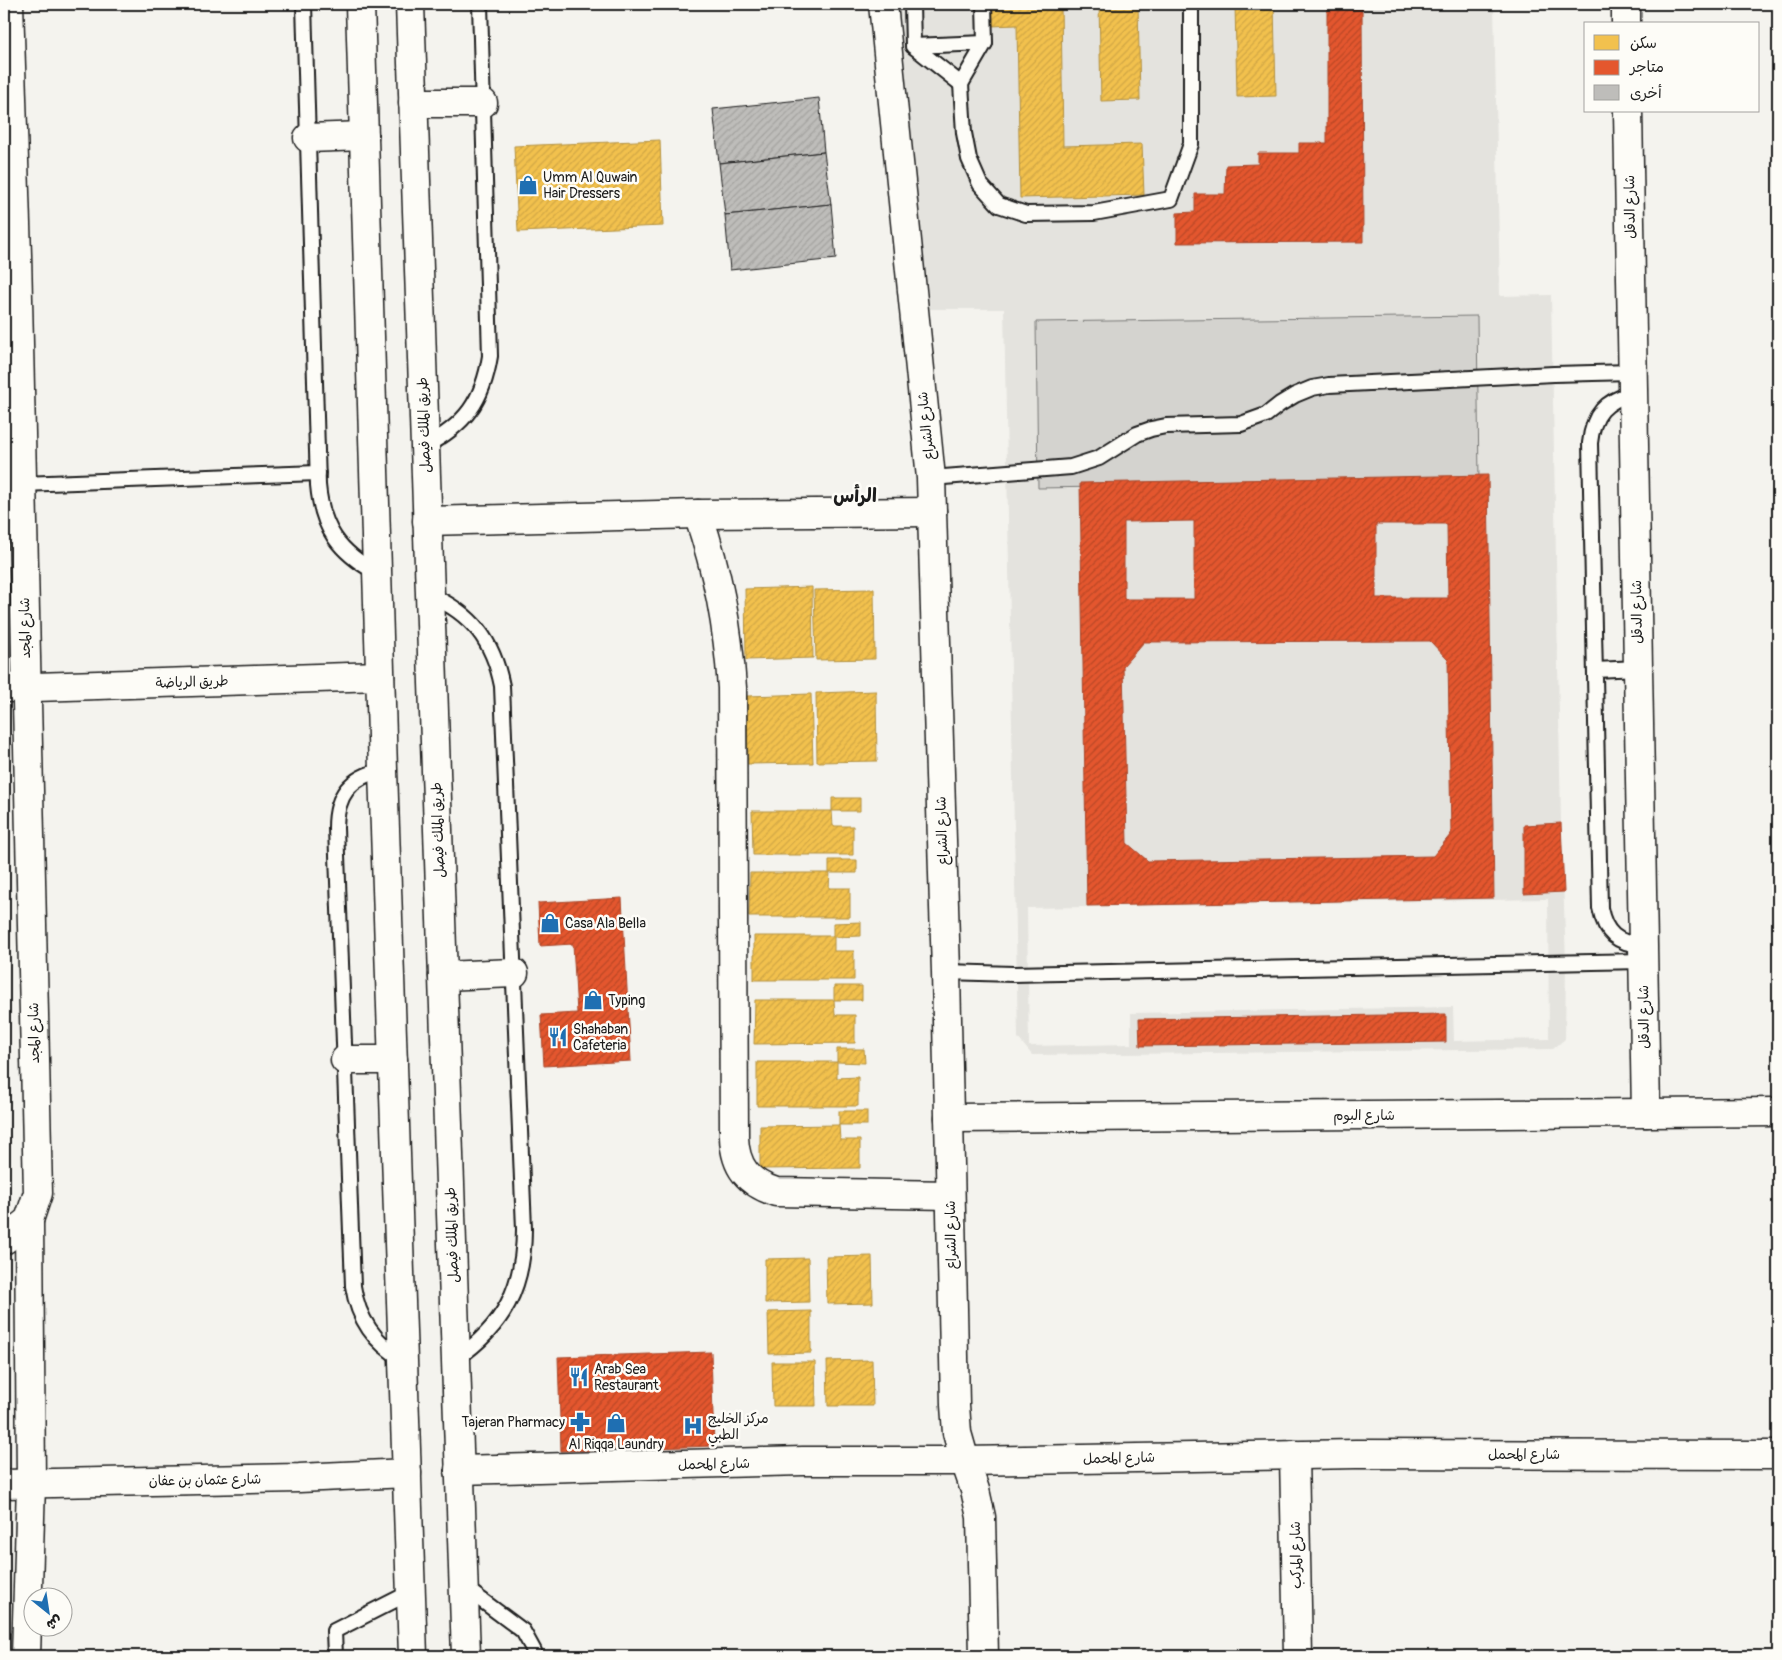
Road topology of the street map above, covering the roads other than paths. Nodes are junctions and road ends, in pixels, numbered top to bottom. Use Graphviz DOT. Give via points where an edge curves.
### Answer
graph roads {
  1 [pos="9,4"];
  2 [pos="304,4"];
  3 [pos="360,4"];
  4 [pos="410,4"];
  5 [pos="480,4"];
  6 [pos="883,4"];
  7 [pos="912,4"];
  8 [pos="984,4"];
  9 [pos="1191,4"];
  10 [pos="1626,4"];
  11 [pos="1626,22"];
  12 [pos="985,43"];
  13 [pos="913,46"];
  14 [pos="961,84"];
  15 [pos="413,103"];
  16 [pos="483,103"];
  17 [pos="1628,112"];
  18 [pos="364,136"];
  19 [pos="308,138"];
  20 [pos="10,256"];
  21 [pos="1633,382"];
  22 [pos="425,446"];
  23 [pos="318,473"];
  24 [pos="931,478"];
  25 [pos="22,484"];
  26 [pos="932,512"];
  27 [pos="698,514"];
  28 [pos="427,521"];
  29 [pos="377,573"];
  30 [pos="430,596"];
  31 [pos="1638,668"];
  32 [pos="1595,670"];
  33 [pos="380,676"];
  34 [pos="15,688"];
  35 [pos="383,770"];
  36 [pos="1643,953"];
  37 [pos="946,972"];
  38 [pos="514,973"];
  39 [pos="443,976"];
  40 [pos="344,1060"];
  41 [pos="393,1060"];
  42 [pos="1778,1112"];
  43 [pos="1646,1113"];
  44 [pos="949,1118"];
  45 [pos="950,1195"];
  46 [pos="28,1220"];
  47 [pos="4,1240"];
  48 [pos="403,1359"];
  49 [pos="456,1359"];
  50 [pos="1294,1454"];
  51 [pos="1778,1455"];
  52 [pos="964,1461"];
  53 [pos="459,1470"];
  54 [pos="407,1473"];
  55 [pos="31,1483"];
  56 [pos="4,1484"];
  57 [pos="464,1587"];
  58 [pos="411,1592"];
  59 [pos="26,1656"];
  60 [pos="335,1656"];
  61 [pos="413,1656"];
  62 [pos="466,1656"];
  63 [pos="534,1656"];
  64 [pos="984,1656"];
  65 [pos="1298,1656"];
  1 -- 20 [label="street, شارع المجد"];
  2 -- 19 [label="lane"];
  3 -- 18 [label="street"];
  4 -- 15 [label="street, طريق الملك فيصل"];
  5 -- 16 [label="lane"];
  6 -- 24 [label="street, شارع الشراع"];
  7 -- 13 [label="lane"];
  8 -- 12 [label="lane"];
  9 -- 14 [label="lane" via="1191,144 1171,199 1094,213 1026,214 1000,205 980,184 969,159"];
  10 -- 11 [label="street"];
  12 -- 13 [label="lane"];
  12 -- 14 [label="lane"];
  13 -- 14 [label="lane"];
  15 -- 16 [label="street"];
  15 -- 22 [label="street, طريق الملك فيصل"];
  16 -- 22 [label="lane" via="490,356 487,376 470,410 450,431"];
  17 -- 21 [label="street, شارع الدقل"];
  18 -- 19 [label="street"];
  18 -- 29 [label="street"];
  19 -- 23 [label="lane"];
  20 -- 25 [label="street, شارع المجد"];
  21 -- 24 [label="lane" via="1554,374 1329,385 1295,395 1266,415 1242,424 1151,429 1099,458 1071,467"];
  21 -- 31 [label="street, شارع الدقل"];
  21 -- 32 [label="lane" via="1602,410 1591,432"];
  22 -- 28 [label="street, طريق الملك فيصل"];
  23 -- 25 [label="lane"];
  23 -- 29 [label="lane" via="320,504 334,538 360,564"];
  24 -- 26 [label="street, شارع الشراع"];
  25 -- 34 [label="street, شارع المجد"];
  26 -- 27 [label="street"];
  26 -- 37 [label="street, شارع الشراع"];
  27 -- 28 [label="street"];
  27 -- 45 [label="street" via="710,548 725,617 732,688 734,1149 738,1160 753,1181 776,1192"];
  28 -- 30 [label="street, طريق الملك فيصل"];
  29 -- 33 [label="street"];
  30 -- 38 [label="lane" via="446,603 475,625 499,670"];
  30 -- 39 [label="street, طريق الملك فيصل"];
  31 -- 32 [label="lane"];
  31 -- 36 [label="street, شارع الدقل"];
  32 -- 36 [label="lane" via="1600,908 1608,930"];
  33 -- 34 [label="street, طريق الرياضة"];
  33 -- 35 [label="street"];
  34 -- 46 [label="street, شارع المجد" via="38,1193"];
  35 -- 40 [label="lane" via="360,777 351,784 343,794 336,816"];
  35 -- 41 [label="street"];
  36 -- 37 [label="lane" via="1013,974"];
  36 -- 43 [label="street, شارع الدقل"];
  37 -- 44 [label="street, شارع الشراع"];
  38 -- 39 [label="street"];
  38 -- 49 [label="lane" via="524,1251 513,1294 503,1313 490,1331"];
  39 -- 49 [label="street, طريق الملك فيصل"];
  40 -- 41 [label="street"];
  40 -- 48 [label="lane" via="355,1302 360,1316 378,1341"];
  41 -- 48 [label="street"];
  42 -- 43 [label="street, شارع البوم"];
  43 -- 44 [label="street, شارع البوم"];
  44 -- 45 [label="street, شارع الشراع"];
  45 -- 52 [label="street, شارع الشراع" via="955,1405"];
  46 -- 47 [label="street, شارع المجد"];
  46 -- 55 [label="street"];
  48 -- 54 [label="street"];
  49 -- 53 [label="street, طريق الملك فيصل"];
  50 -- 51 [label="street, شارع المحمل"];
  50 -- 52 [label="street, شارع المحمل"];
  50 -- 65 [label="street, شارع المركب"];
  52 -- 53 [label="street, شارع المحمل"];
  52 -- 64 [label="street, شارع الشراع" via="981,1517"];
  53 -- 57 [label="street, طريق الملك فيصل"];
  54 -- 55 [label="street, شارع عثمان بن عفان"];
  54 -- 58 [label="street"];
  55 -- 56 [label="street, شارع عثمان بن عفان"];
  55 -- 59 [label="street"];
  57 -- 62 [label="street, طريق الملك فيصل"];
  57 -- 63 [label="lane" via="523,1631"];
  58 -- 60 [label="lane" via="334,1631"];
  58 -- 61 [label="street"];
}
